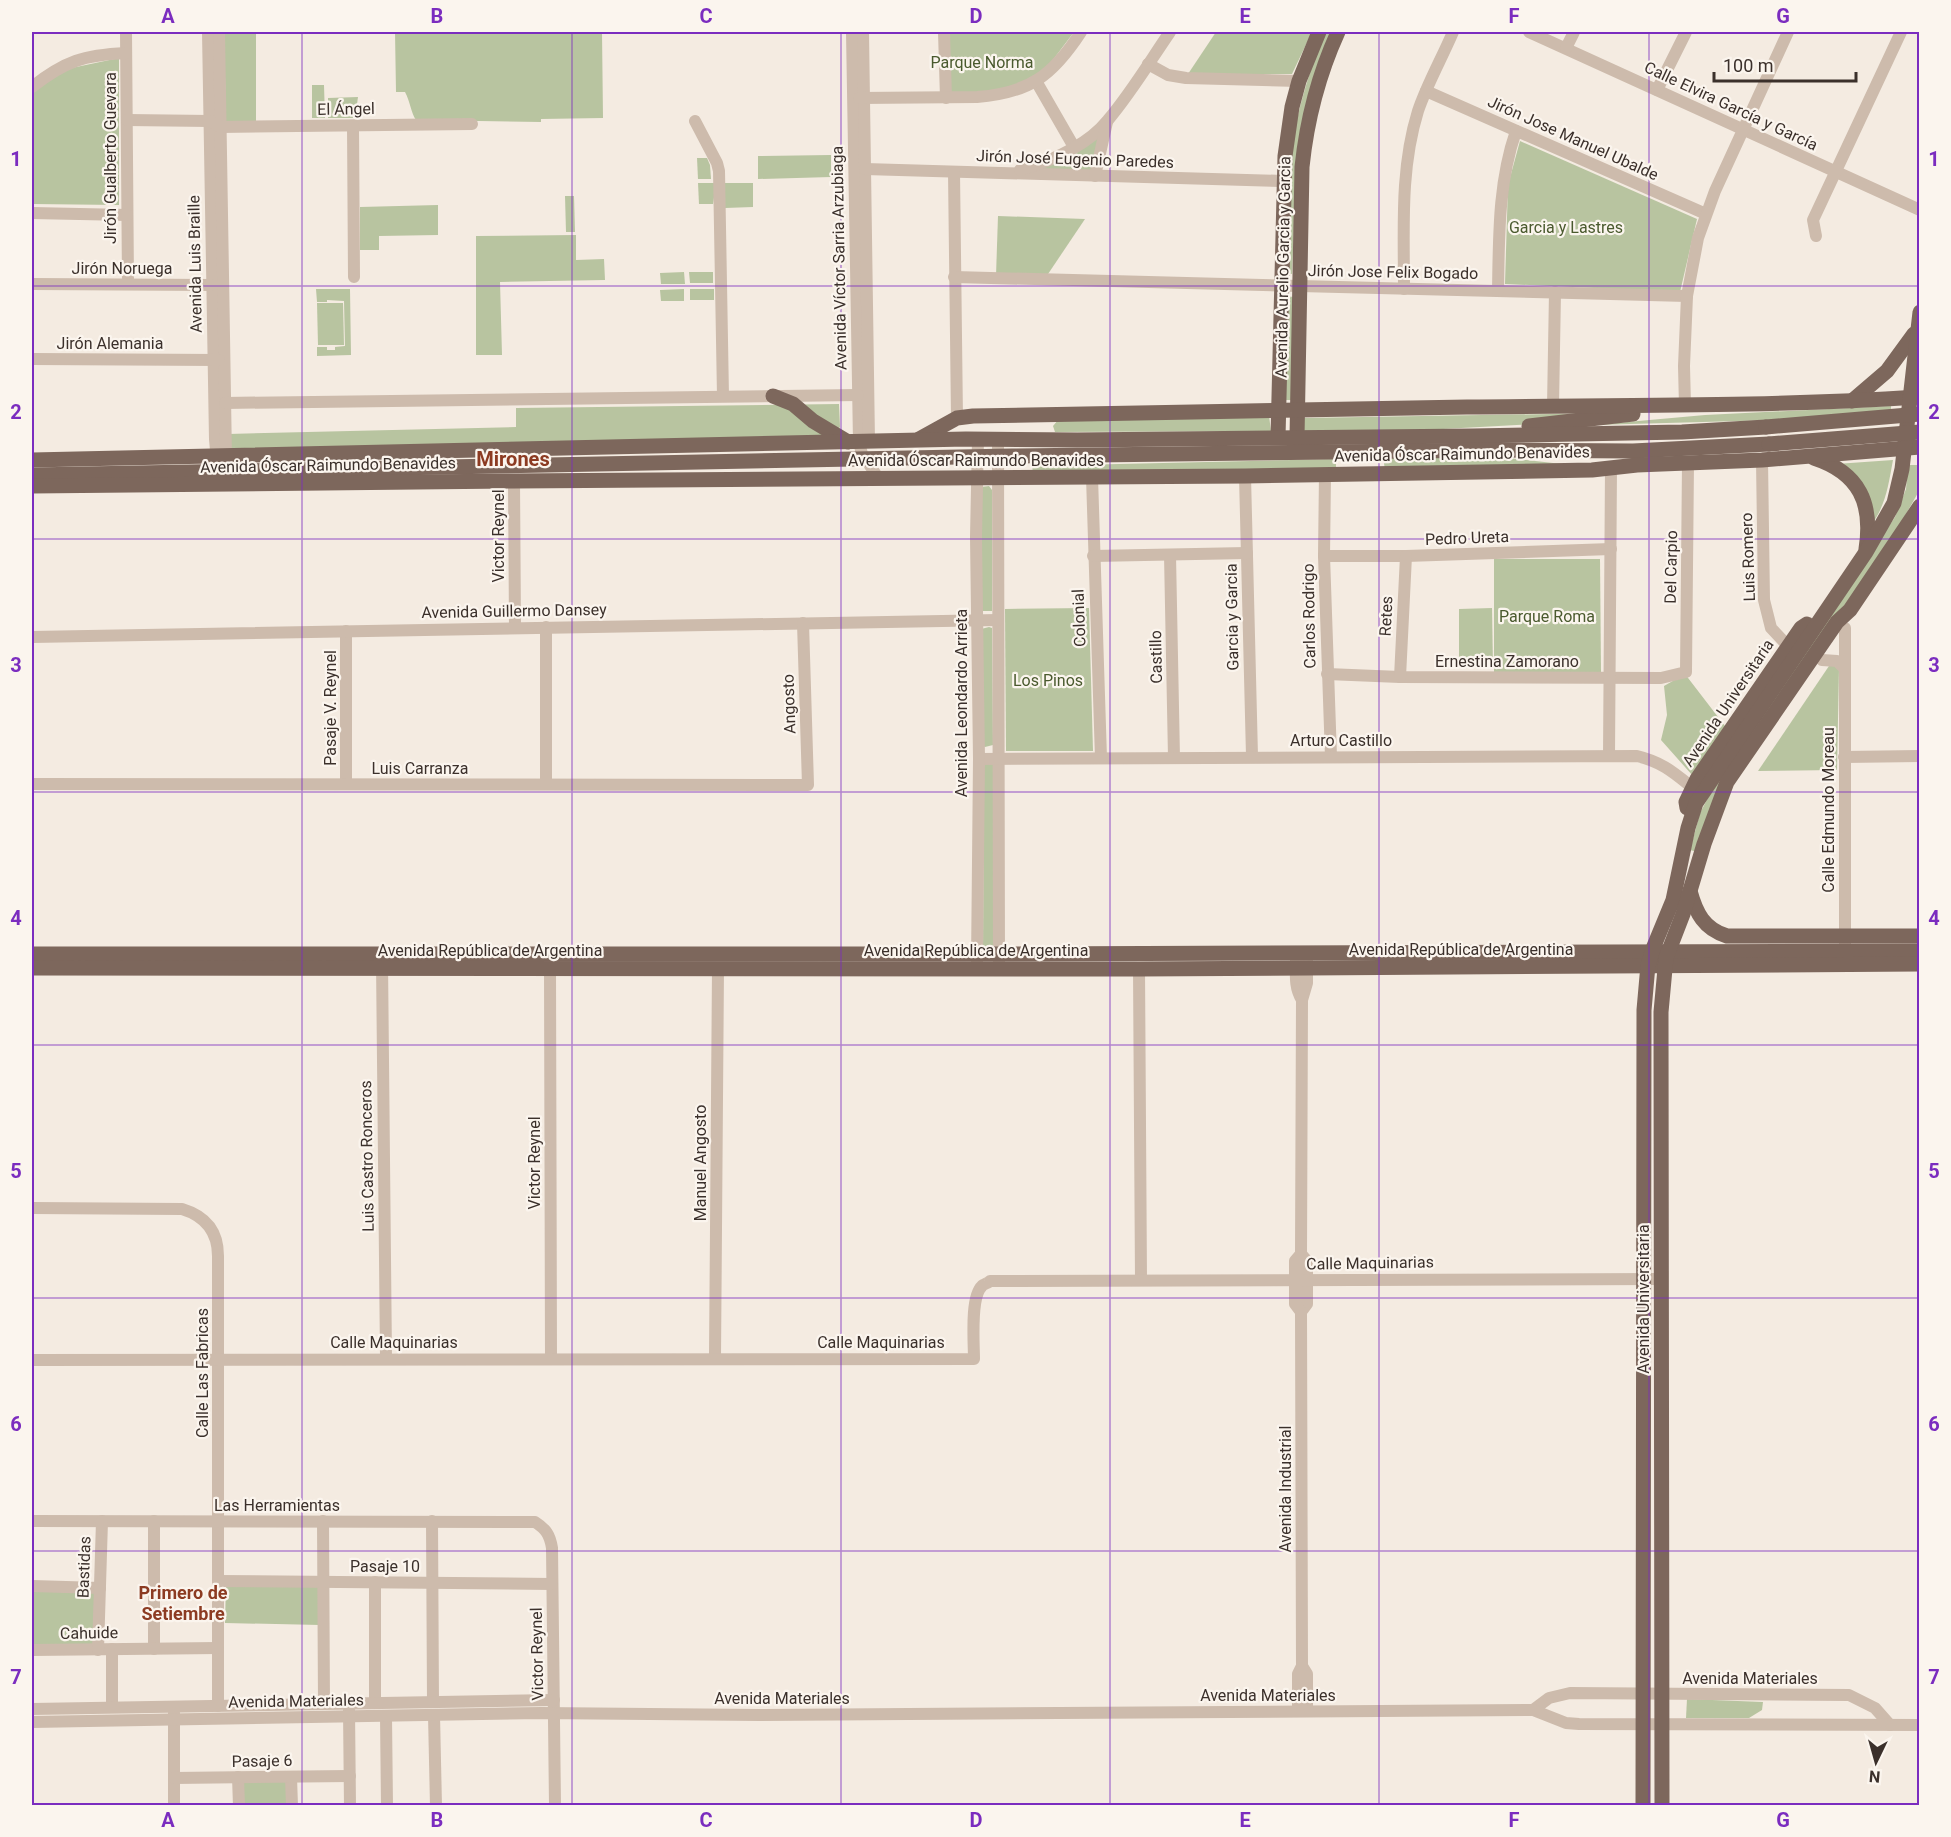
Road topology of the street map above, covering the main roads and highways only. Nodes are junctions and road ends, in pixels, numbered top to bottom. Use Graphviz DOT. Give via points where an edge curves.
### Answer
graph roads {
  1 [pos="1318,32"];
  2 [pos="1338,32"];
  3 [pos="1920,312"];
  4 [pos="1917,329"];
  5 [pos="773,396"];
  6 [pos="1915,397"];
  7 [pos="1850,401"];
  8 [pos="1685,406"];
  9 [pos="1277,411"];
  10 [pos="1298,411"];
  11 [pos="1920,414"];
  12 [pos="1920,432"];
  13 [pos="1473,436"];
  14 [pos="1278,437"];
  15 [pos="1297,437"];
  16 [pos="916,440"];
  17 [pos="858,442"];
  18 [pos="1912,448"];
  19 [pos="1494,450"];
  20 [pos="1853,454"];
  21 [pos="1809,457"];
  22 [pos="32,460"];
  23 [pos="221,462"];
  24 [pos="735,463"];
  25 [pos="1637,465"];
  26 [pos="32,475"];
  27 [pos="794,480"];
  28 [pos="32,486"];
  29 [pos="1920,506"];
  30 [pos="1866,552"];
  31 [pos="1850,610"];
  32 [pos="1824,612"];
  33 [pos="1721,802"];
  34 [pos="1688,828"];
  35 [pos="1683,853"];
  36 [pos="1700,857"];
  37 [pos="1690,891"];
  38 [pos="1920,936"];
  39 [pos="1845,943"];
  40 [pos="1753,944"];
  41 [pos="1920,951"];
  42 [pos="32,954"];
  43 [pos="1667,958"];
  44 [pos="1650,959"];
  45 [pos="382,961"];
  46 [pos="977,961"];
  47 [pos="999,961"];
  48 [pos="1920,964"];
  49 [pos="32,968"];
  50 [pos="1642,1425"];
  51 [pos="1661,1425"];
  52 [pos="1643,1806"];
  53 [pos="1662,1806"];
  1 -- 9 [label="main road, Avenida Aurelio Garcia y Garcia" via="1299,81 1288,131 1283,181"];
  2 -- 10 [label="main road, Avenida Aurelio Garcia y Garcia" via="1321,73 1305,137 1300,208"];
  3 -- 4 [label="main road, Avenida Universitaria"];
  4 -- 6 [label="main road, Avenida Universitaria"];
  4 -- 7 [label="main road" via="1887,371"];
  5 -- 17 [label="main road"];
  6 -- 7 [label="main road, Avenida Óscar Raimundo Benavides"];
  6 -- 18 [label="main road, Avenida Universitaria"];
  7 -- 8 [label="main road, Avenida Óscar Raimundo Benavides"];
  7 -- 20 [label="main road" via="1864,411 1870,425 1866,444"];
  8 -- 10 [label="main road, Avenida Óscar Raimundo Benavides"];
  8 -- 13 [label="main road"];
  9 -- 10 [label="main road, Avenida Óscar Raimundo Benavides"];
  9 -- 14 [label="main road, Avenida Aurelio Garcia y Garcia"];
  9 -- 16 [label="main road, Avenida Óscar Raimundo Benavides" via="973,416 957,418"];
  10 -- 15 [label="main road, Avenida Aurelio Garcia y Garcia"];
  11 -- 13 [label="main road, Avenida Óscar Raimundo Benavides, bridge" via="1682,432"];
  12 -- 19 [label="main road, Avenida Óscar Raimundo Benavides, bridge" via="1633,451"];
  13 -- 15 [label="main road, Avenida Óscar Raimundo Benavides"];
  14 -- 15 [label="main road, Avenida Óscar Raimundo Benavides"];
  14 -- 16 [label="main road, Avenida Óscar Raimundo Benavides"];
  16 -- 17 [label="main road, Avenida Óscar Raimundo Benavides"];
  17 -- 23 [label="main road, Avenida Óscar Raimundo Benavides"];
  18 -- 20 [label="main road, Avenida Óscar Raimundo Benavides"];
  18 -- 30 [label="main road, Avenida Universitaria" via="1894,503"];
  19 -- 24 [label="main road, Avenida Óscar Raimundo Benavides"];
  19 -- 25 [label="main road"];
  20 -- 21 [label="main road, Avenida Óscar Raimundo Benavides"];
  21 -- 25 [label="main road, Avenida Óscar Raimundo Benavides"];
  21 -- 30 [label="main road" via="1837,469 1860,490 1867,512"];
  22 -- 23 [label="main road, Avenida Óscar Raimundo Benavides"];
  23 -- 24 [label="main road, Avenida Óscar Raimundo Benavides"];
  23 -- 26 [label="main road, Avenida Óscar Raimundo Benavides"];
  24 -- 27 [label="main road"];
  25 -- 27 [label="main road, Avenida Óscar Raimundo Benavides" via="1592,470"];
  27 -- 28 [label="main road, Avenida Óscar Raimundo Benavides"];
  29 -- 31 [label="main road, Avenida Universitaria"];
  30 -- 32 [label="main road, Avenida Universitaria"];
  31 -- 33 [label="main road, Avenida Universitaria" via="1845,627 1736,787"];
  31 -- 33 [label="main road, Avenida Universitaria" via="1837,622 1727,782"];
  32 -- 34 [label="main road, Avenida Universitaria" via="1705,787"];
  32 -- 34 [label="main road, Avenida Universitaria" via="1801,628 1693,788 1686,802"];
  33 -- 36 [label="main road, Avenida Universitaria"];
  34 -- 35 [label="main road, Avenida Universitaria"];
  35 -- 36 [label="main road"];
  35 -- 44 [label="main road, Avenida Universitaria" via="1673,900"];
  36 -- 37 [label="main road, Avenida Universitaria"];
  37 -- 40 [label="main road" via="1706,925"];
  37 -- 43 [label="main road, Avenida Universitaria"];
  38 -- 39 [label="main road"];
  39 -- 40 [label="main road, Avenida República de Argentina"];
  39 -- 41 [label="main road, Avenida República de Argentina"];
  40 -- 43 [label="main road, Avenida República de Argentina"];
  42 -- 45 [label="main road, Avenida República de Argentina"];
  43 -- 44 [label="main road, Avenida República de Argentina"];
  43 -- 48 [label="main road, Avenida República de Argentina"];
  43 -- 51 [label="main road, Avenida Universitaria" via="1661,1012"];
  44 -- 47 [label="main road, Avenida República de Argentina" via="1302,952"];
  44 -- 47 [label="main road, Avenida República de Argentina" via="1139,969"];
  44 -- 50 [label="main road, Avenida Universitaria" via="1644,1010"];
  45 -- 46 [label="main road, Avenida República de Argentina"];
  45 -- 46 [label="main road, Avenida República de Argentina" via="550,968 718,968"];
  45 -- 49 [label="main road, Avenida República de Argentina"];
  46 -- 47 [label="main road, Avenida República de Argentina"];
  50 -- 51 [label="main road"];
  50 -- 52 [label="main road, Avenida Universitaria"];
  51 -- 53 [label="main road, Avenida Universitaria"];
}
